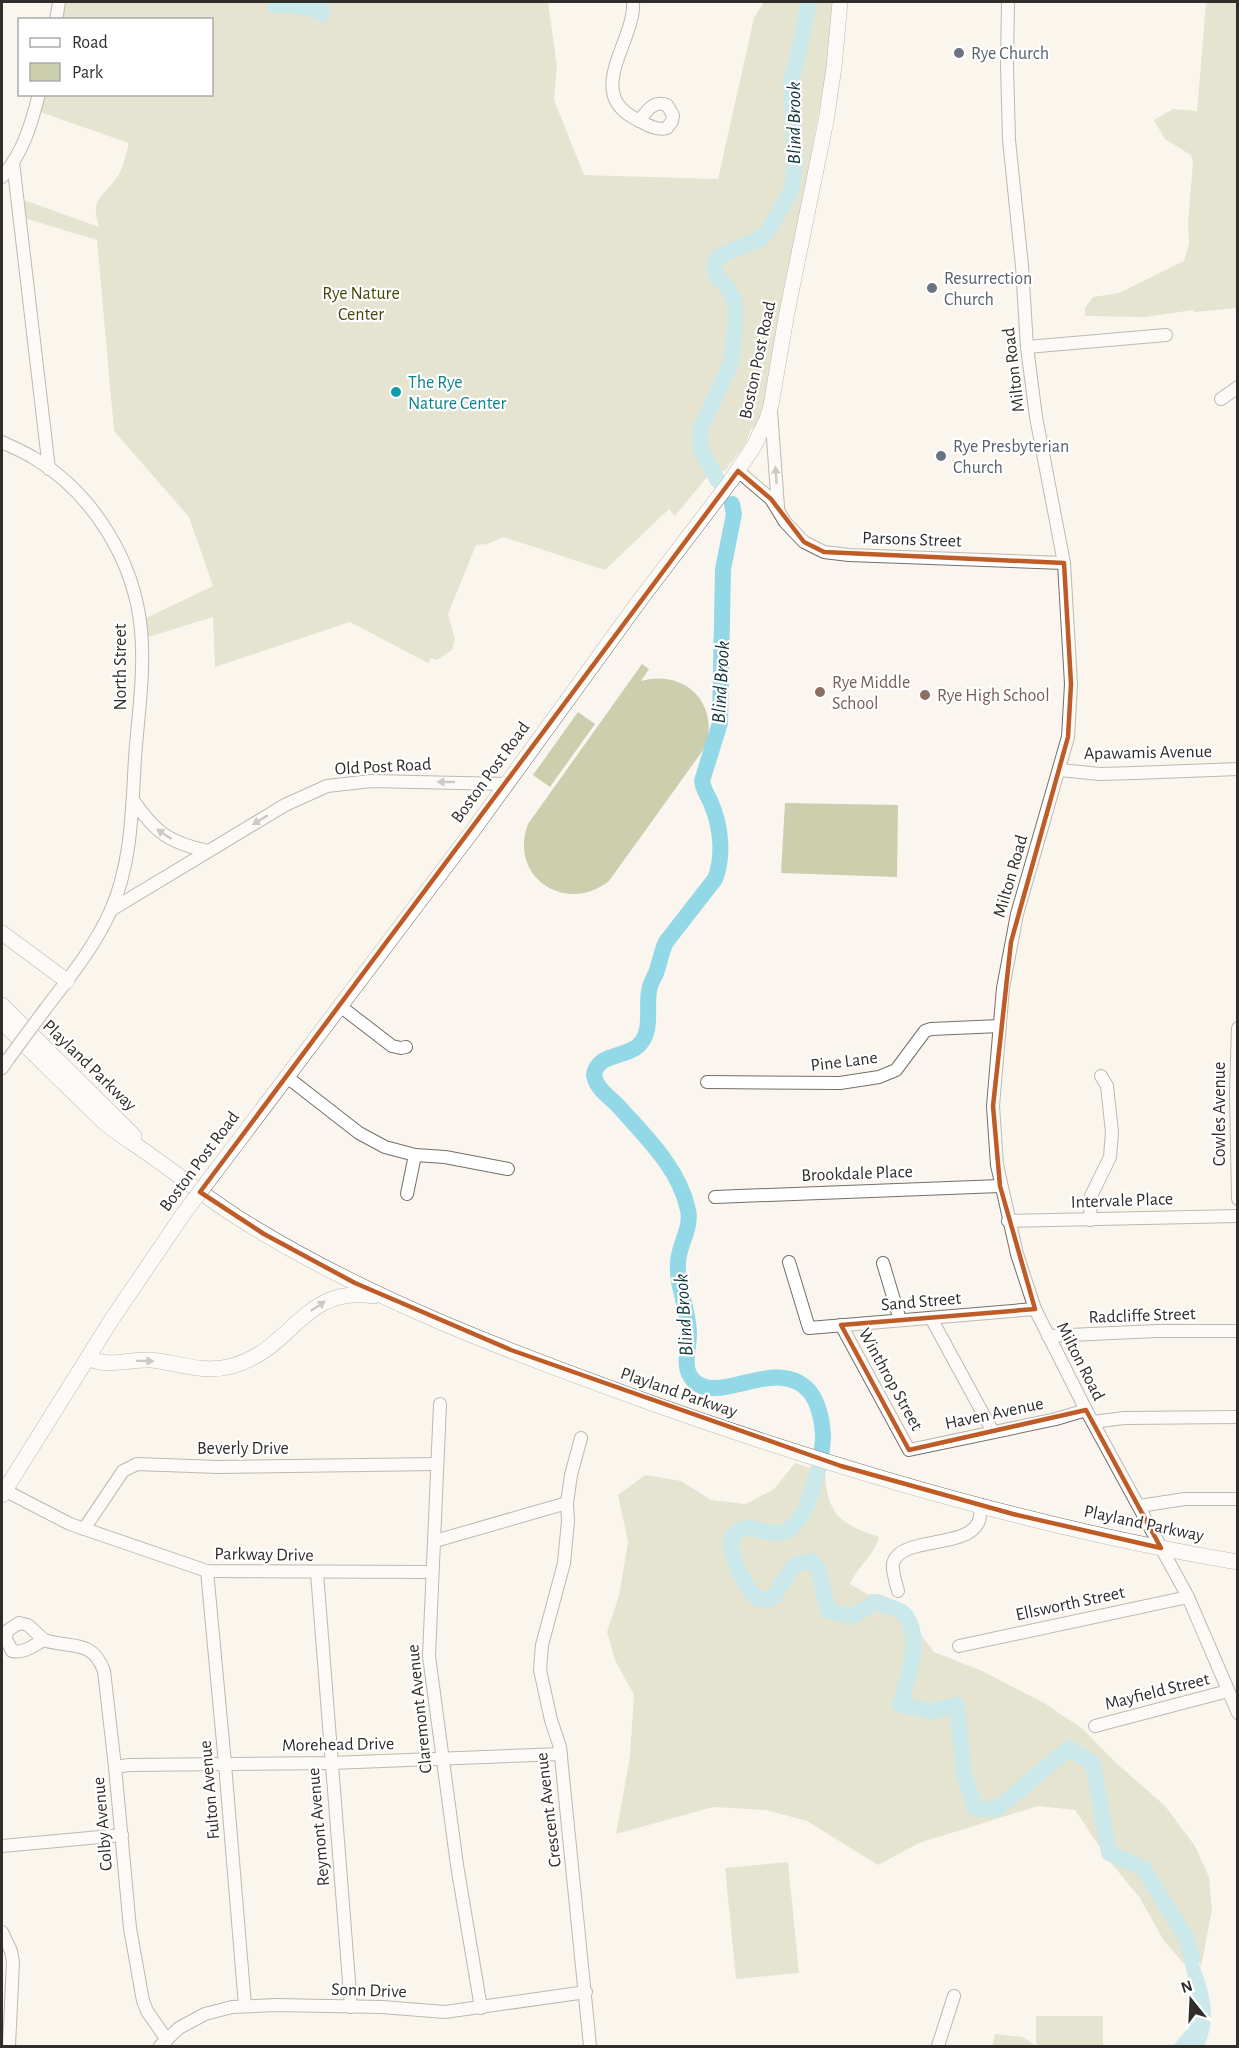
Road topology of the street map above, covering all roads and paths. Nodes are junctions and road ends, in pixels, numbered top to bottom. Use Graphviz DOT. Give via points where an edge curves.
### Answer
graph roads {
  1 [pos="60,2"];
  2 [pos="633,2"];
  3 [pos="840,2"];
  4 [pos="1008,2"];
  5 [pos="56,18"];
  6 [pos="38,96"];
  7 [pos="639,121"];
  8 [pos="13,162"];
  9 [pos="2,177"];
  10 [pos="1166,335"];
  11 [pos="1027,347"];
  12 [pos="1238,387"];
  13 [pos="1221,399"];
  14 [pos="771,405"];
  15 [pos="2,442"];
  16 [pos="49,469"];
  17 [pos="738,471"];
  18 [pos="778,508"];
  19 [pos="1064,563"];
  20 [pos="1238,769"];
  21 [pos="1060,770"];
  22 [pos="505,784"];
  23 [pos="133,800"];
  24 [pos="208,851"];
  25 [pos="111,910"];
  26 [pos="2,933"];
  27 [pos="67,981"];
  28 [pos="2,1005"];
  29 [pos="340,1006"];
  30 [pos="2,1022"];
  31 [pos="1000,1026"];
  32 [pos="1238,1028"];
  33 [pos="406,1047"];
  34 [pos="5,1063"];
  35 [pos="1101,1076"];
  36 [pos="287,1077"];
  37 [pos="706,1082"];
  38 [pos="1237,1092"];
  39 [pos="150,1154"];
  40 [pos="415,1155"];
  41 [pos="508,1169"];
  42 [pos="1000,1185"];
  43 [pos="407,1194"];
  44 [pos="715,1197"];
  45 [pos="1238,1199"];
  46 [pos="1238,1216"];
  47 [pos="1090,1220"];
  48 [pos="1008,1221"];
  49 [pos="789,1262"];
  50 [pos="883,1263"];
  51 [pos="389,1299"];
  52 [pos="1035,1309"];
  53 [pos="930,1318"];
  54 [pos="900,1320"];
  55 [pos="841,1326"];
  56 [pos="1238,1331"];
  57 [pos="1048,1336"];
  58 [pos="88,1358"];
  59 [pos="440,1404"];
  60 [pos="1086,1410"];
  61 [pos="1238,1417"];
  62 [pos="1093,1422"];
  63 [pos="993,1432"];
  64 [pos="581,1438"];
  65 [pos="909,1450"];
  66 [pos="436,1464"];
  67 [pos="3,1492"];
  68 [pos="1238,1498"];
  69 [pos="567,1503"];
  70 [pos="981,1505"];
  71 [pos="1138,1506"];
  72 [pos="84,1529"];
  73 [pos="435,1541"];
  74 [pos="1161,1548"];
  75 [pos="1238,1562"];
  76 [pos="207,1571"];
  77 [pos="431,1572"];
  78 [pos="318,1573"];
  79 [pos="898,1591"];
  80 [pos="1188,1597"];
  81 [pos="44,1640"];
  82 [pos="959,1646"];
  83 [pos="1228,1691"];
  84 [pos="1238,1713"];
  85 [pos="1095,1726"];
  86 [pos="561,1754"];
  87 [pos="442,1760"];
  88 [pos="331,1763"];
  89 [pos="225,1764"];
  90 [pos="115,1767"];
  91 [pos="122,1835"];
  92 [pos="2,1846"];
  93 [pos="2,1932"];
  94 [pos="586,1992"];
  95 [pos="954,1996"];
  96 [pos="245,2007"];
  97 [pos="351,2007"];
  98 [pos="481,2008"];
  99 [pos="164,2043"];
  100 [pos="9,2046"];
  101 [pos="590,2046"];
  102 [pos="938,2046"];
  1 -- 5 [label="street"];
  2 -- 7 [label="street" via="628,33 612,76 619,106"];
  3 -- 14 [label="main road, Boston Post Road" via="826,121"];
  4 -- 11 [label="street, Milton Road" via="1009,140"];
  6 -- 8 [label="street" via="29,131"];
  8 -- 9 [label="street"];
  8 -- 16 [label="street"];
  10 -- 11 [label="street"];
  11 -- 19 [label="street, Milton Road"];
  12 -- 13 [label="street"];
  14 -- 17 [label="main road, Boston Post Road" via="761,433"];
  18 -- 14 [label="street, one-way"];
  15 -- 16 [label="street, North Street"];
  16 -- 23 [label="street, North Street" via="85,502 106,530 123,561 135,596 142,645"];
  17 -- 18 [label="street, Parsons Street" via="763,490"];
  17 -- 22 [label="main road, Boston Post Road"];
  18 -- 19 [label="street, Parsons Street" via="804,542 824,552"];
  19 -- 21 [label="street, Milton Road" via="1071,684 1068,737"];
  20 -- 21 [label="street, Apawamis Avenue" via="1112,774"];
  21 -- 31 [label="street, Milton Road" via="1017,914"];
  22 -- 24 [label="street, Old Post Road, one-way" via="371,781 327,786 285,805"];
  22 -- 29 [label="main road, Boston Post Road"];
  24 -- 23 [label="street, one-way" via="184,845 159,832"];
  23 -- 25 [label="street, North Street" via="124,871"];
  24 -- 25 [label="street, Old Post Road"];
  25 -- 27 [label="street"];
  26 -- 27 [label="main road"];
  27 -- 34 [label="street, bridge"];
  28 -- 39 [label="main road, Playland Parkway"];
  29 -- 33 [label="street" via="392,1046"];
  29 -- 36 [label="main road, Boston Post Road"];
  30 -- 39 [label="main road, Playland Parkway" via="107,1125"];
  31 -- 37 [label="street, Pine Lane" via="925,1031 896,1070 879,1077 840,1083"];
  31 -- 42 [label="street, Milton Road" via="993,1117"];
  32 -- 38 [label="street, Cowles Avenue"];
  35 -- 47 [label="street" via="1107,1086 1112,1132 1110,1157 1091,1196"];
  36 -- 40 [label="street" via="359,1133 386,1147"];
  36 -- 58 [label="main road, Boston Post Road, bridge" via="184,1213"];
  38 -- 45 [label="street, Cowles Avenue"];
  39 -- 51 [label="main road, Playland Parkway" via="264,1234"];
  40 -- 41 [label="street"];
  40 -- 43 [label="street"];
  42 -- 44 [label="street, Brookdale Place"];
  42 -- 48 [label="street, Milton Road"];
  46 -- 47 [label="street, Intervale Place"];
  47 -- 48 [label="street, Intervale Place"];
  48 -- 52 [label="street, Milton Road"];
  49 -- 55 [label="street, Sand Street" via="809,1328"];
  50 -- 54 [label="street"];
  58 -- 51 [label="main road, one-way" via="110,1364 154,1361 206,1370 230,1367 262,1354 308,1312 336,1296 359,1294"];
  51 -- 70 [label="main road, Playland Parkway" via="606,1386 841,1466"];
  52 -- 53 [label="street, Sand Street"];
  52 -- 57 [label="street, Milton Road"];
  53 -- 54 [label="street, Sand Street"];
  53 -- 63 [label="street"];
  54 -- 55 [label="street, Sand Street"];
  55 -- 65 [label="street, Winthrop Street"];
  56 -- 57 [label="street, Radcliffe Street"];
  57 -- 60 [label="street, Milton Road"];
  58 -- 67 [label="main road, Boston Post Road"];
  59 -- 66 [label="street, Claremont Avenue"];
  60 -- 62 [label="street, Milton Road"];
  60 -- 63 [label="street, Haven Avenue"];
  61 -- 62 [label="street"];
  62 -- 71 [label="street, Milton Road"];
  63 -- 65 [label="street, Haven Avenue"];
  64 -- 69 [label="street, Crescent Avenue"];
  66 -- 72 [label="street, Beverly Drive" via="137,1464 123,1471"];
  66 -- 73 [label="street, Claremont Avenue"];
  67 -- 72 [label="street, Parkway Drive"];
  68 -- 71 [label="street" via="1173,1500"];
  69 -- 73 [label="street"];
  69 -- 86 [label="street, Crescent Avenue" via="564,1563 542,1645 540,1670"];
  70 -- 74 [label="main road, Playland Parkway"];
  70 -- 79 [label="street" via="980,1519 973,1530 898,1555 893,1568"];
  71 -- 74 [label="street, Milton Road"];
  72 -- 76 [label="street, Parkway Drive"];
  73 -- 77 [label="street, Claremont Avenue"];
  74 -- 75 [label="main road, Playland Parkway"];
  74 -- 80 [label="street, Milton Road"];
  76 -- 78 [label="street, Parkway Drive"];
  76 -- 89 [label="street, Fulton Avenue"];
  77 -- 78 [label="street, Parkway Drive"];
  77 -- 87 [label="street, Claremont Avenue" via="429,1656"];
  78 -- 88 [label="street, Reymont Avenue"];
  80 -- 82 [label="street, Ellsworth Street"];
  80 -- 83 [label="street, Milton Road"];
  81 -- 90 [label="street, Colby Avenue" via="82,1646 99,1658 104,1671"];
  83 -- 84 [label="street, Milton Road"];
  83 -- 85 [label="street, Mayfield Street"];
  86 -- 87 [label="street, Morehead Drive"];
  86 -- 94 [label="street, Crescent Avenue"];
  87 -- 88 [label="street, Morehead Drive"];
  87 -- 98 [label="street, Claremont Avenue"];
  88 -- 89 [label="street, Morehead Drive"];
  88 -- 97 [label="street, Reymont Avenue"];
  89 -- 90 [label="street, Morehead Drive"];
  89 -- 96 [label="street, Fulton Avenue"];
  90 -- 91 [label="street, Colby Avenue"];
  91 -- 92 [label="street"];
  91 -- 99 [label="street, Colby Avenue" via="130,1928 143,2001"];
  93 -- 100 [label="street" via="13,1962"];
  94 -- 98 [label="street, Sonn Drive"];
  94 -- 101 [label="street, Crescent Avenue"];
  95 -- 102 [label="street"];
  96 -- 97 [label="street, Sonn Drive"];
  96 -- 99 [label="street, Sonn Drive" via="205,2014 179,2028"];
  97 -- 98 [label="street, Sonn Drive" via="446,2012"];
}
